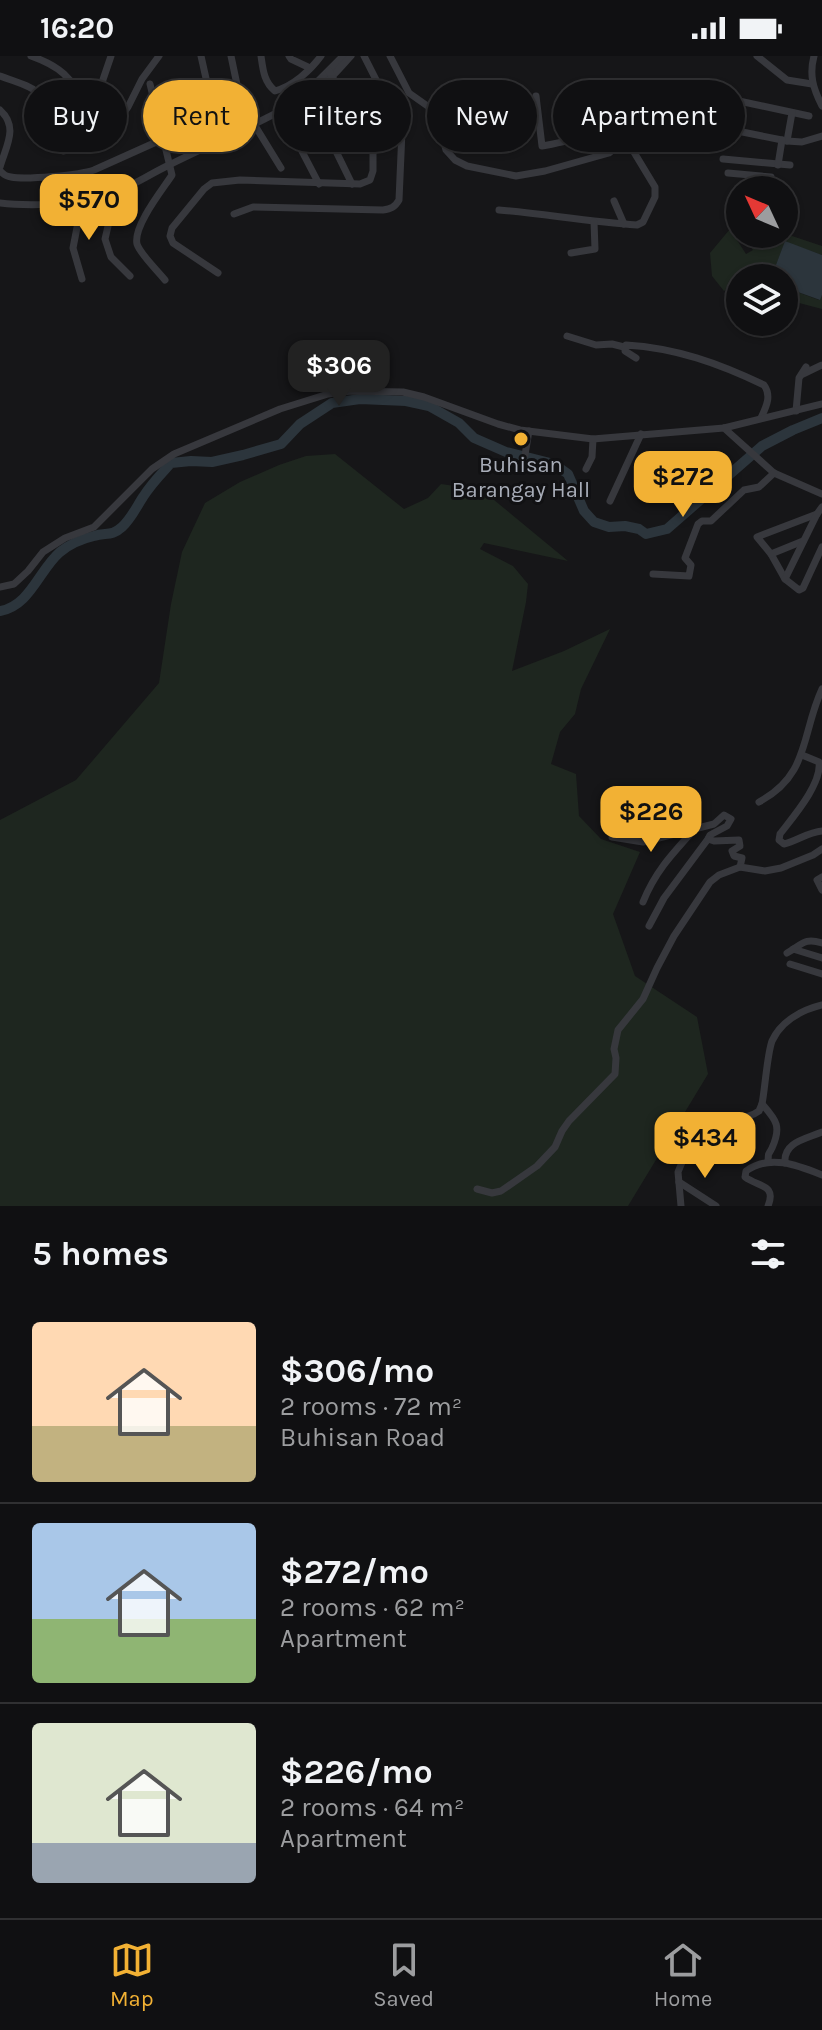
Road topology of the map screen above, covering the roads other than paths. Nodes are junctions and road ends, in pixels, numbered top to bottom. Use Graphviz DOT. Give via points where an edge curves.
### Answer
graph roads {
  1 [pos="31,56"];
  2 [pos="111,56"];
  3 [pos="159,56"];
  4 [pos="201,56"];
  5 [pos="231,56"];
  6 [pos="261,56"];
  7 [pos="289,56"];
  8 [pos="321,56"];
  9 [pos="343,56"];
  10 [pos="351,56"];
  11 [pos="364,56"];
  12 [pos="390,56"];
  13 [pos="757,56"];
  14 [pos="814,56"];
  15 [pos="310,68"];
  16 [pos="331,74"];
  17 [pos="0,76"];
  18 [pos="206,80"];
  19 [pos="236,80"];
  20 [pos="324,80"];
  21 [pos="812,84"];
  22 [pos="745,102"];
  23 [pos="537,104"];
  24 [pos="822,106"];
  25 [pos="0,110"];
  26 [pos="792,113"];
  27 [pos="809,116"];
  28 [pos="745,132"];
  29 [pos="258,136"];
  30 [pos="822,136"];
  31 [pos="784,140"];
  32 [pos="553,143"];
  33 [pos="143,148"];
  34 [pos="167,152"];
  35 [pos="196,152"];
  36 [pos="302,152"];
  37 [pos="335,152"];
  38 [pos="610,152"];
  39 [pos="634,152"];
  40 [pos="723,159"];
  41 [pos="759,163"];
  42 [pos="170,164"];
  43 [pos="778,165"];
  44 [pos="790,165"];
  45 [pos="281,168"];
  46 [pos="0,169"];
  47 [pos="728,173"];
  48 [pos="757,175"];
  49 [pos="764,176"];
  50 [pos="319,184"];
  51 [pos="352,184"];
  52 [pos="116,192"];
  53 [pos="614,201"];
  54 [pos="82,202"];
  55 [pos="0,203"];
  56 [pos="499,210"];
  57 [pos="234,214"];
  58 [pos="594,222"];
  59 [pos="624,224"];
  60 [pos="571,253"];
  61 [pos="218,273"];
  62 [pos="130,276"];
  63 [pos="82,279"];
  64 [pos="165,280"];
  65 [pos="567,336"];
  66 [pos="624,347"];
  67 [pos="636,358"];
  68 [pos="822,365"];
  69 [pos="822,404"];
  70 [pos="796,411"];
  71 [pos="761,418"];
  72 [pos="724,428"];
  73 [pos="529,431"];
  74 [pos="641,434"];
  75 [pos="593,439"];
  76 [pos="525,455"];
  77 [pos="586,469"];
  78 [pos="774,473"];
  79 [pos="822,494"];
  80 [pos="610,501"];
  81 [pos="819,511"];
  82 [pos="803,541"];
  83 [pos="822,547"];
  84 [pos="771,554"];
  85 [pos="653,574"];
  86 [pos="785,579"];
  87 [pos="0,587"];
  88 [pos="822,689"];
  89 [pos="802,755"];
  90 [pos="759,802"];
  91 [pos="695,829"];
  92 [pos="822,831"];
  93 [pos="612,837"];
  94 [pos="708,839"];
  95 [pos="821,853"];
  96 [pos="740,867"];
  97 [pos="822,877"];
  98 [pos="822,890"];
  99 [pos="643,902"];
  100 [pos="649,926"];
  101 [pos="822,943"];
  102 [pos="822,958"];
  103 [pos="790,964"];
  104 [pos="822,974"];
  105 [pos="822,1005"];
  106 [pos="762,1104"];
  107 [pos="822,1132"];
  108 [pos="768,1161"];
  109 [pos="785,1163"];
  110 [pos="822,1175"];
  111 [pos="679,1182"];
  112 [pos="477,1189"];
  113 [pos="681,1206"];
  114 [pos="716,1206"];
  115 [pos="768,1206"];
  1 -- 2 [label="street" via="63,72 90,108"];
  3 -- 17 [label="street" via="109,133 94,145 69,151 53,148 42,96"];
  4 -- 18 [label="street"];
  5 -- 19 [label="street"];
  6 -- 15 [label="street" via="264,77 275,91 287,88"];
  7 -- 15 [label="street"];
  8 -- 15 [label="street"];
  9 -- 16 [label="street"];
  10 -- 16 [label="street"];
  11 -- 57 [label="street" via="402,131 397,204 383,210 253,207"];
  12 -- 38 [label="street" via="405,89 436,112 448,153 467,166 523,176"];
  13 -- 21 [label="street" via="787,80"];
  14 -- 21 [label="street"];
  16 -- 20 [label="street"];
  16 -- 51 [label="street" via="374,153 370,180"];
  21 -- 24 [label="street"];
  22 -- 26 [label="street"];
  23 -- 32 [label="street" via="542,146"];
  25 -- 46 [label="street" via="11,127"];
  26 -- 27 [label="street"];
  26 -- 31 [label="street"];
  28 -- 31 [label="street"];
  29 -- 45 [label="street"];
  30 -- 31 [label="street"];
  31 -- 43 [label="street"];
  33 -- 46 [label="street" via="89,172 21,178"];
  34 -- 42 [label="street"];
  35 -- 42 [label="street"];
  36 -- 50 [label="street"];
  37 -- 51 [label="street"];
  39 -- 59 [label="street" via="655,187 655,197 643,222"];
  40 -- 41 [label="street"];
  41 -- 43 [label="street"];
  41 -- 48 [label="street"];
  42 -- 52 [label="street"];
  42 -- 64 [label="street" via="172,175 148,209 137,241"];
  43 -- 44 [label="street"];
  47 -- 48 [label="street"];
  48 -- 49 [label="street"];
  50 -- 51 [label="street"];
  50 -- 61 [label="street" via="240,180 204,189 170,236"];
  52 -- 54 [label="street"];
  52 -- 62 [label="street" via="105,239 111,257"];
  53 -- 59 [label="street"];
  54 -- 55 [label="street"];
  54 -- 63 [label="street" via="73,248"];
  56 -- 58 [label="street"];
  58 -- 59 [label="street"];
  58 -- 60 [label="street" via="595,249"];
  65 -- 66 [label="street"];
  66 -- 67 [label="street"];
  66 -- 71 [label="street" via="692,356 764,385 768,400"];
  68 -- 70 [label="street" via="804,370 799,378"];
  69 -- 70 [label="street"];
  70 -- 71 [label="street"];
  71 -- 72 [label="street"];
  72 -- 74 [label="street"];
  72 -- 78 [label="street"];
  73 -- 75 [label="street"];
  73 -- 76 [label="street"];
  73 -- 87 [label="street" via="403,392 351,391 304,400 174,454 94,527 43,552 14,584"];
  74 -- 75 [label="street"];
  74 -- 80 [label="street"];
  75 -- 77 [label="street"];
  78 -- 79 [label="street"];
  78 -- 85 [label="street" via="759,487 744,490 711,521 700,522 685,558 691,565 689,576"];
  81 -- 82 [label="street"];
  81 -- 84 [label="street" via="757,537"];
  82 -- 84 [label="street"];
  82 -- 86 [label="street"];
  83 -- 86 [label="street" via="801,589"];
  84 -- 86 [label="street"];
  88 -- 89 [label="street"];
  89 -- 90 [label="street" via="795,770"];
  89 -- 92 [label="street" via="821,768 779,840 784,844"];
  91 -- 93 [label="street" via="643,842"];
  91 -- 94 [label="street" via="727,815 727,826"];
  91 -- 99 [label="street" via="666,859"];
  94 -- 96 [label="street" via="739,840 740,846 732,851 742,858"];
  94 -- 100 [label="street"];
  95 -- 96 [label="street" via="771,870"];
  96 -- 112 [label="street" via="710,882 674,936 643,999 618,1030 615,1074 569,1121 537,1166 501,1191"];
  97 -- 98 [label="street" via="817,880"];
  101 -- 102 [label="street" via="806,940 790,951"];
  103 -- 104 [label="street"];
  105 -- 106 [label="street" via="790,1019 772,1041"];
  106 -- 108 [label="street" via="778,1127"];
  106 -- 111 [label="street" via="759,1111 732,1122 689,1153 678,1172"];
  107 -- 109 [label="street" via="786,1149"];
  108 -- 109 [label="street"];
  108 -- 115 [label="street" via="745,1174 771,1192"];
  109 -- 110 [label="street"];
  111 -- 113 [label="street"];
  111 -- 114 [label="street"];
}
